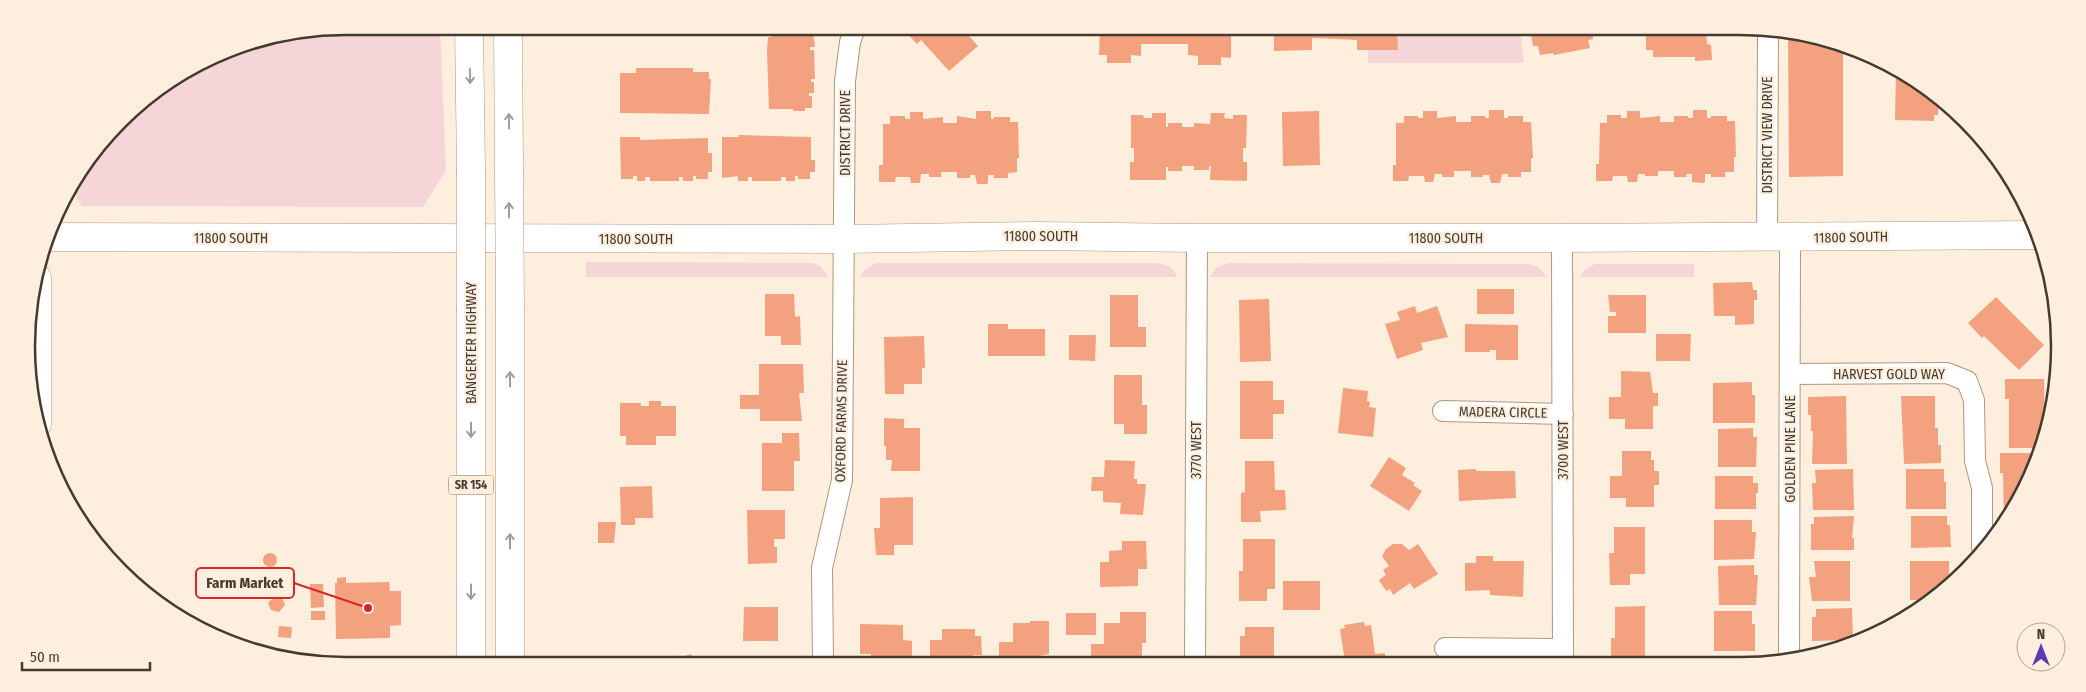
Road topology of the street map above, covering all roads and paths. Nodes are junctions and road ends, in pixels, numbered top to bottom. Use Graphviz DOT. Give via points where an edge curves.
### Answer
graph roads {
  1 [pos="469,35"];
  2 [pos="508,35"];
  3 [pos="852,35"];
  4 [pos="1768,37"];
  5 [pos="2030,235"];
  6 [pos="55,237"];
  7 [pos="1197,238"];
  8 [pos="1562,238"];
  9 [pos="1778,238"];
  10 [pos="844,239"];
  11 [pos="37,316"];
  12 [pos="1790,374"];
  13 [pos="37,376"];
  14 [pos="1444,411"];
  15 [pos="1564,414"];
  16 [pos="1982,541"];
  17 [pos="1445,648"];
  18 [pos="1789,653"];
  19 [pos="1563,656"];
  20 [pos="471,657"];
  21 [pos="510,657"];
  22 [pos="823,657"];
  23 [pos="1195,657"];
  1 -- 20 [label="main road, BANGERTER HIGHWAY / SR 154, one-way, bridge"];
  21 -- 2 [label="main road, SR 154, one-way, bridge"];
  3 -- 10 [label="street, DISTRICT DRIVE" via="845,81"];
  4 -- 9 [label="street, DISTRICT VIEW DRIVE"];
  5 -- 9 [label="main road, 11800 SOUTH"];
  6 -- 10 [label="main road, 11800 SOUTH"];
  7 -- 8 [label="main road, 11800 SOUTH"];
  7 -- 10 [label="main road, 11800 SOUTH"];
  7 -- 23 [label="street, 3770 WEST"];
  8 -- 9 [label="main road, 11800 SOUTH"];
  8 -- 15 [label="street, 3700 WEST"];
  9 -- 12 [label="street, GOLDEN PINE LANE"];
  10 -- 22 [label="street, OXFORD FARMS DRIVE" via="842,480 822,568"];
  11 -- 13 [label="main road"];
  12 -- 16 [label="street, HARVEST GOLD WAY" via="1947,373 1967,381 1974,400 1975,461 1982,488"];
  12 -- 18 [label="street, GOLDEN PINE LANE"];
  14 -- 15 [label="street, MADERA CIRCLE"];
  15 -- 19 [label="street, 3700 WEST"];
  17 -- 19 [label="street"];
}
